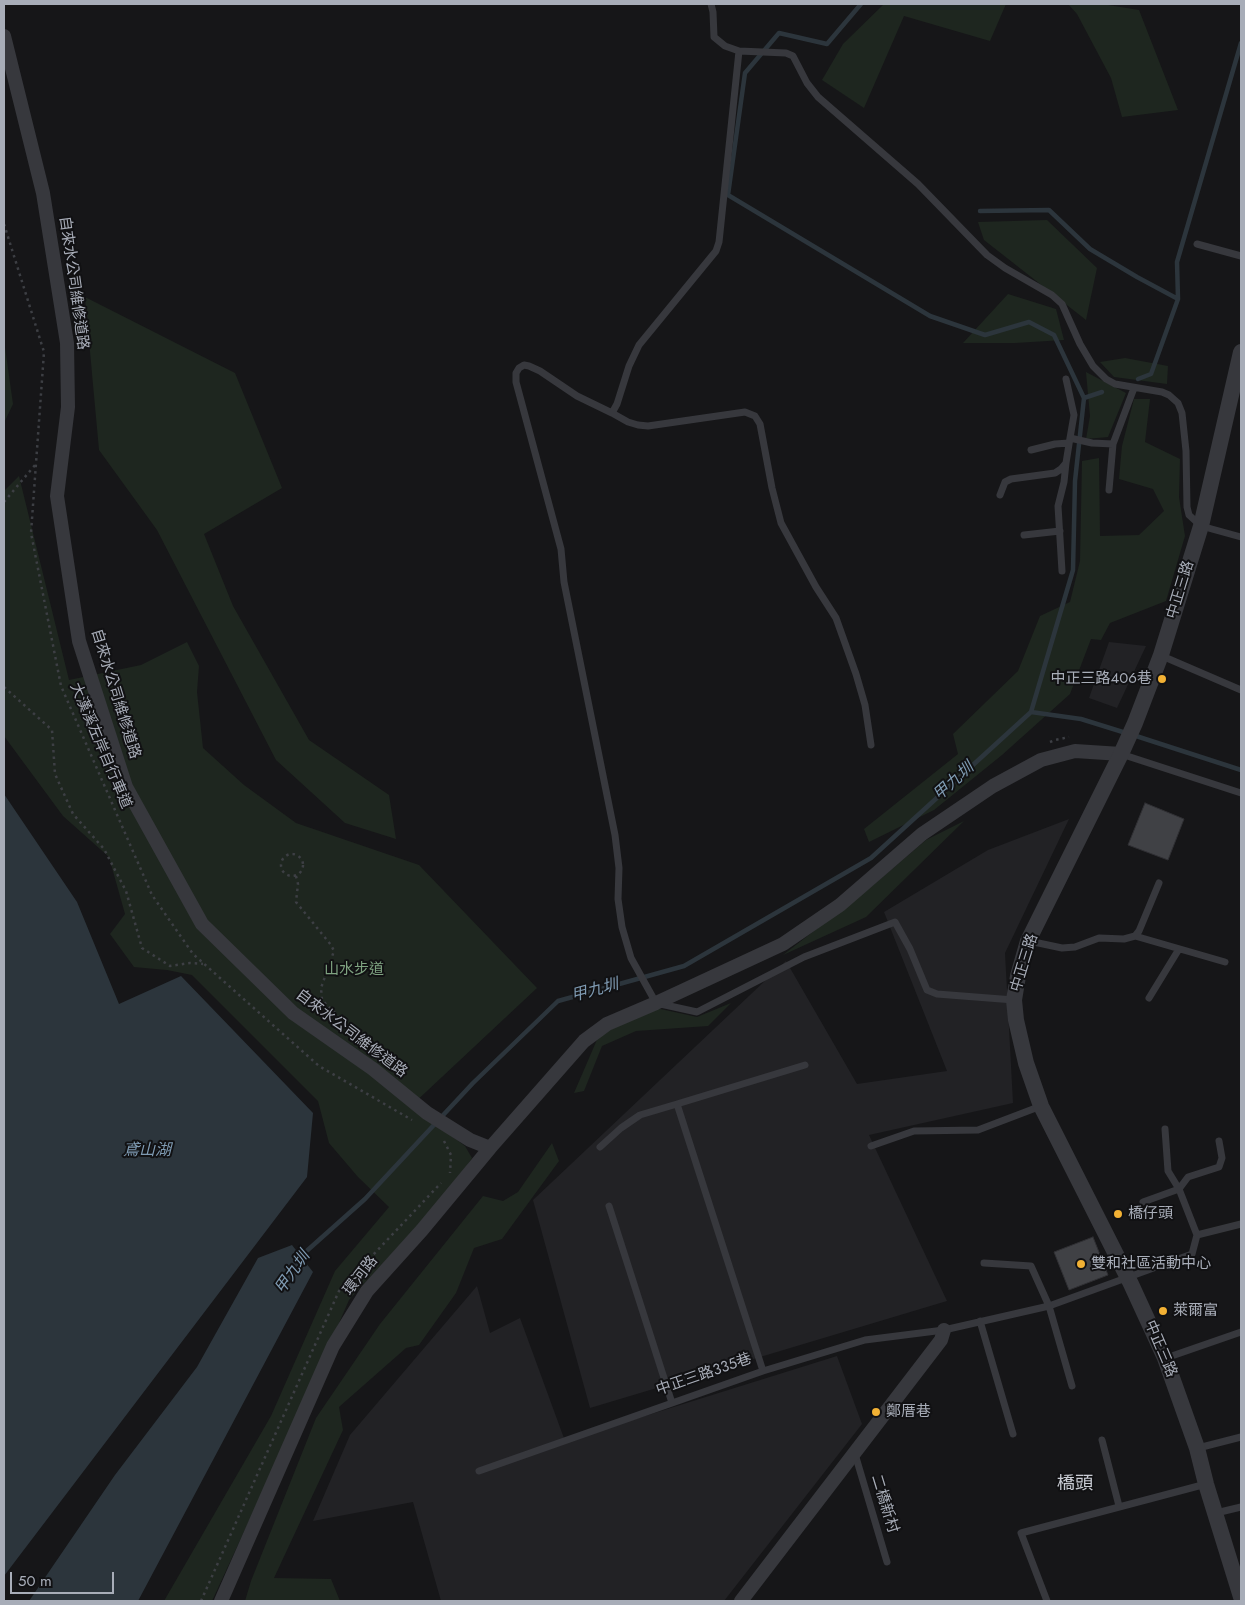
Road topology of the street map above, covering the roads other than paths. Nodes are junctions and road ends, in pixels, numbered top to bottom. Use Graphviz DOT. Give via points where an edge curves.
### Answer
graph roads {
  1 [pos="711,4"];
  2 [pos="4,36"];
  3 [pos="739,51"];
  4 [pos="1197,244"];
  5 [pos="1241,256"];
  6 [pos="1241,352"];
  7 [pos="1066,379"];
  8 [pos="1134,388"];
  9 [pos="612,413"];
  10 [pos="1071,440"];
  11 [pos="1112,444"];
  12 [pos="1031,450"];
  13 [pos="1066,463"];
  14 [pos="1109,490"];
  15 [pos="1000,496"];
  16 [pos="1201,526"];
  17 [pos="1060,531"];
  18 [pos="1024,535"];
  19 [pos="1241,537"];
  20 [pos="1062,571"];
  21 [pos="1161,655"];
  22 [pos="1241,690"];
  23 [pos="871,745"];
  24 [pos="1122,751"];
  25 [pos="1241,793"];
  26 [pos="1159,883"];
  27 [pos="1135,936"];
  28 [pos="1028,941"];
  29 [pos="1179,949"];
  30 [pos="1225,962"];
  31 [pos="1149,998"];
  32 [pos="1014,1000"];
  33 [pos="656,1003"];
  34 [pos="806,1065"];
  35 [pos="677,1104"];
  36 [pos="1041,1106"];
  37 [pos="1165,1129"];
  38 [pos="1220,1141"];
  39 [pos="871,1146"];
  40 [pos="600,1147"];
  41 [pos="490,1148"];
  42 [pos="1179,1189"];
  43 [pos="1143,1202"];
  44 [pos="610,1206"];
  45 [pos="1241,1224"];
  46 [pos="1197,1235"];
  47 [pos="984,1263"];
  48 [pos="1127,1278"];
  49 [pos="1049,1306"];
  50 [pos="980,1322"];
  51 [pos="944,1330"];
  52 [pos="1241,1332"];
  53 [pos="1165,1358"];
  54 [pos="763,1371"];
  55 [pos="1072,1386"];
  56 [pos="672,1403"];
  57 [pos="1013,1434"];
  58 [pos="1241,1437"];
  59 [pos="1102,1440"];
  60 [pos="1197,1448"];
  61 [pos="855,1454"];
  62 [pos="479,1470"];
  63 [pos="1206,1484"];
  64 [pos="1119,1506"];
  65 [pos="1241,1507"];
  66 [pos="1216,1513"];
  67 [pos="887,1562"];
  68 [pos="1236,1566"];
  69 [pos="1241,1598"];
  70 [pos="222,1601"];
  71 [pos="741,1601"];
  72 [pos="1046,1601"];
  1 -- 3 [label="lane" via="714,37"];
  2 -- 41 [label="street, 自來水公司維修道路" via="43,193 67,343 68,407 57,496 79,642 126,787 202,924 293,1013 373,1069 423,1118"];
  3 -- 8 [label="lane" via="793,56 818,97 918,184 987,255 1062,304 1080,344 1093,366 1106,379"];
  3 -- 9 [label="lane" via="716,251 639,345"];
  4 -- 5 [label="lane"];
  6 -- 16 [label="street, 中正三路"];
  7 -- 10 [label="lane" via="1074,415"];
  8 -- 11 [label="lane"];
  8 -- 16 [label="lane" via="1162,392 1178,403 1186,451 1186,508"];
  9 -- 23 [label="lane" via="628,422 648,426 745,412 755,416 760,424 781,523 836,618 865,705"];
  9 -- 33 [label="lane" via="529,366 524,365 516,373 561,549 564,582 615,835 622,927 631,958"];
  10 -- 11 [label="lane"];
  10 -- 12 [label="lane"];
  10 -- 13 [label="lane"];
  11 -- 14 [label="lane"];
  13 -- 15 [label="lane" via="1055,473 1011,479 1005,482"];
  13 -- 17 [label="lane" via="1058,506"];
  16 -- 19 [label="lane"];
  16 -- 21 [label="street, 中正三路"];
  17 -- 18 [label="lane"];
  17 -- 20 [label="lane"];
  21 -- 22 [label="lane"];
  21 -- 24 [label="street, 中正三路"];
  24 -- 25 [label="lane"];
  24 -- 28 [label="street, 中正三路"];
  24 -- 33 [label="street, 環河路" via="1075,751 1041,760 993,786 922,834 840,905 782,944"];
  26 -- 27 [label="lane"];
  27 -- 28 [label="lane" via="1099,938 1062,948"];
  27 -- 29 [label="lane"];
  28 -- 32 [label="street, 中正三路"];
  29 -- 30 [label="lane"];
  29 -- 31 [label="lane"];
  32 -- 33 [label="lane" via="937,994 927,990 895,922 804,957 697,1012"];
  32 -- 36 [label="street, 中正三路" via="1026,1063"];
  33 -- 41 [label="street, 環河路" via="607,1024 584,1041"];
  34 -- 35 [label="lane"];
  35 -- 40 [label="lane" via="640,1115"];
  35 -- 54 [label="lane"];
  36 -- 39 [label="lane" via="978,1130 914,1131"];
  36 -- 48 [label="street, 中正三路"];
  37 -- 42 [label="lane" via="1168,1171"];
  38 -- 42 [label="lane" via="1222,1158 1219,1167 1188,1177"];
  41 -- 70 [label="street, 環河路" via="367,1291 333,1346"];
  42 -- 43 [label="lane"];
  42 -- 46 [label="lane"];
  44 -- 56 [label="lane"];
  45 -- 46 [label="lane"];
  46 -- 48 [label="lane, 中正三路335巷" via="1192,1254"];
  47 -- 49 [label="lane" via="1032,1266"];
  48 -- 49 [label="lane, 中正三路335巷"];
  48 -- 53 [label="street, 中正三路"];
  49 -- 50 [label="lane, 中正三路335巷"];
  49 -- 55 [label="lane"];
  50 -- 51 [label="lane, 中正三路335巷"];
  50 -- 57 [label="lane"];
  51 -- 54 [label="lane, 中正三路335巷" via="865,1340"];
  51 -- 61 [label="street" via="941,1340"];
  52 -- 53 [label="lane"];
  53 -- 60 [label="street, 中正三路"];
  54 -- 56 [label="lane, 中正三路335巷"];
  56 -- 62 [label="lane, 中正三路335巷"];
  58 -- 60 [label="lane"];
  59 -- 64 [label="lane"];
  60 -- 63 [label="street, 中正三路"];
  61 -- 67 [label="lane, 二橋新村"];
  61 -- 71 [label="street"];
  63 -- 64 [label="lane"];
  63 -- 66 [label="street, 中正三路"];
  64 -- 72 [label="lane" via="1021,1533"];
  65 -- 66 [label="lane"];
  66 -- 68 [label="street, 中正三路"];
  68 -- 69 [label="street, 中正三路"];
}
